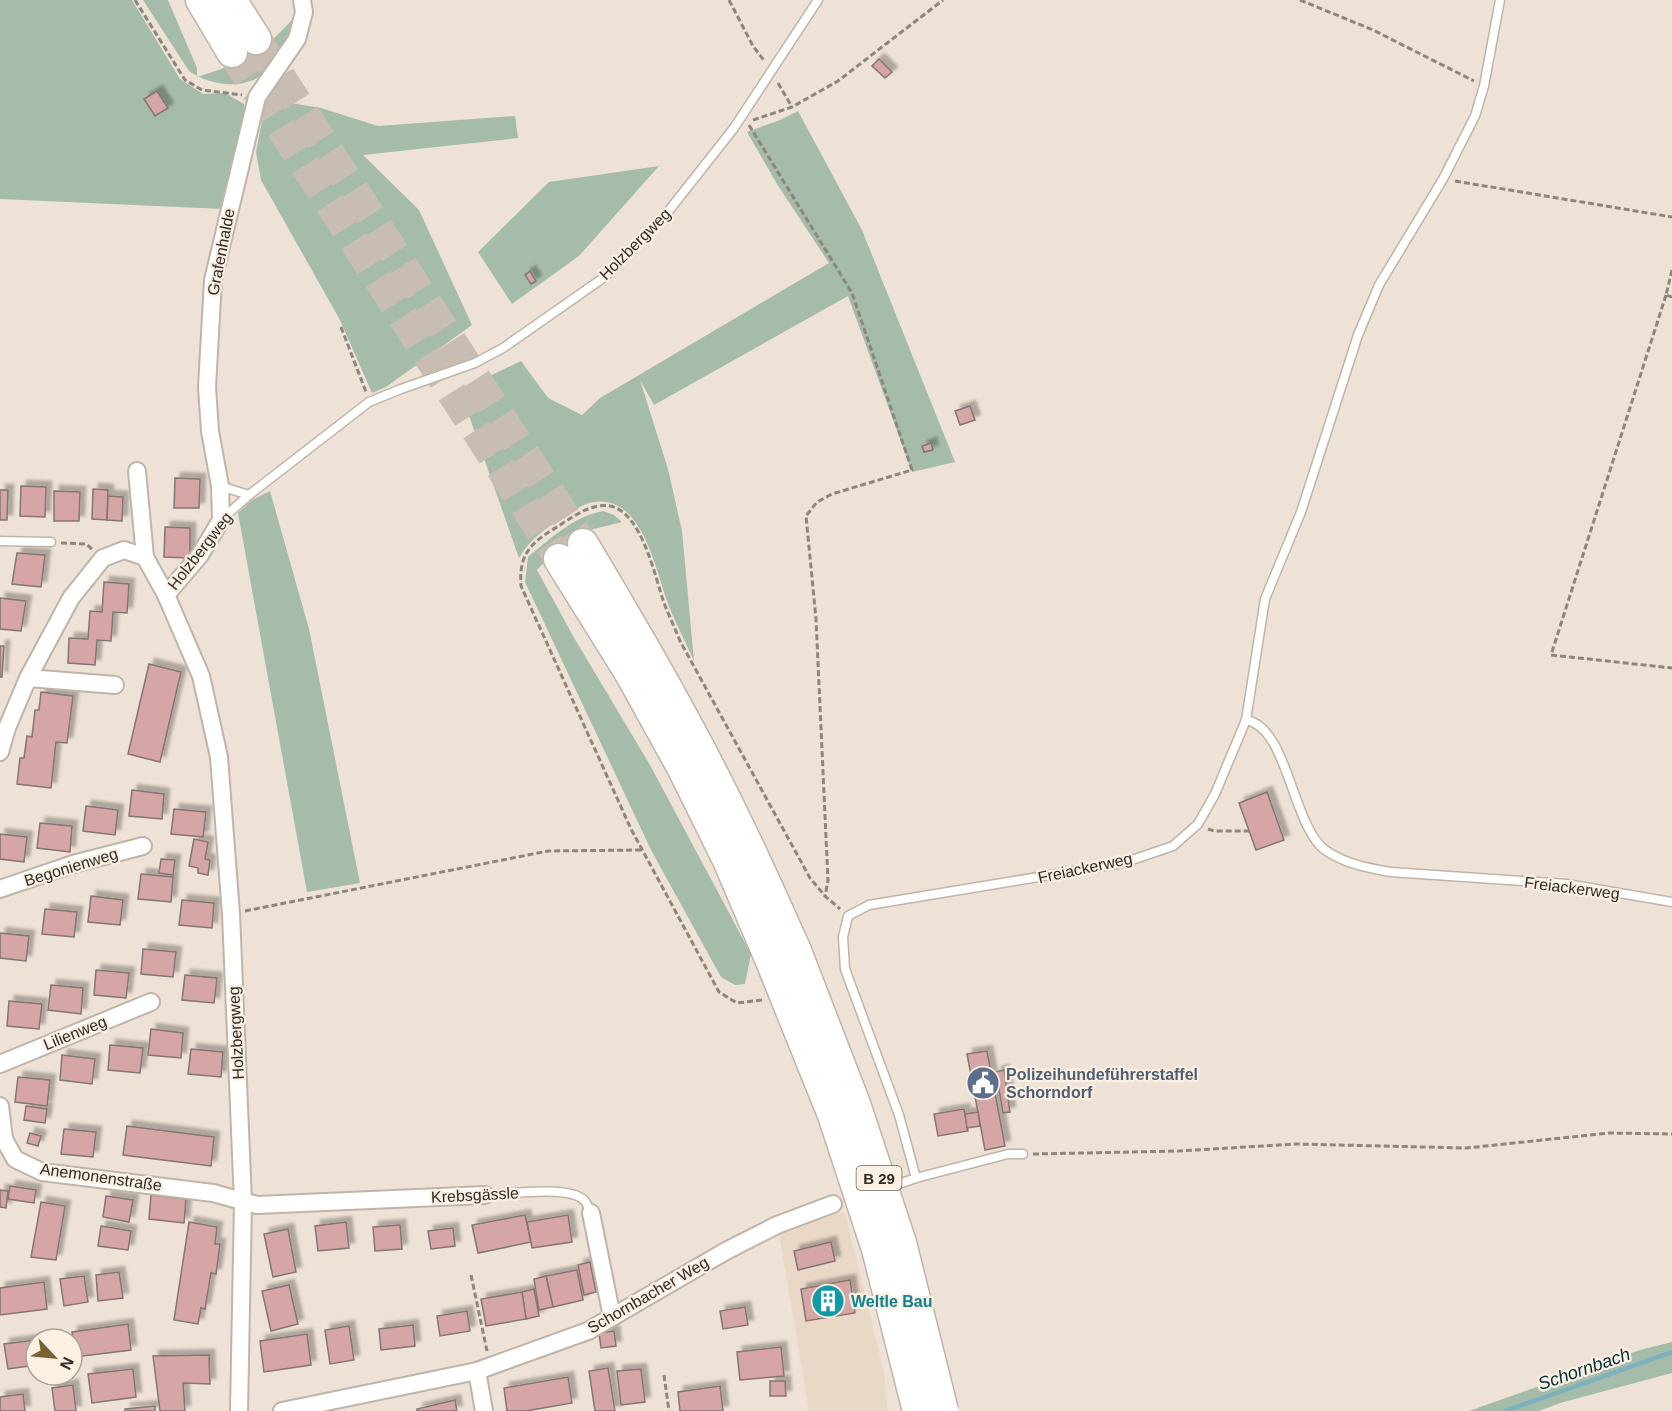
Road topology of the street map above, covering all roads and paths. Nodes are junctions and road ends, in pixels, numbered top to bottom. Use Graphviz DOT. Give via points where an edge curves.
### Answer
graph roads {
  1 [pos="135,0"];
  2 [pos="201,0"];
  3 [pos="231,0"];
  4 [pos="302,0"];
  5 [pos="729,0"];
  6 [pos="818,0"];
  7 [pos="943,0"];
  8 [pos="1300,0"];
  9 [pos="1500,0"];
  10 [pos="772,72"];
  11 [pos="1484,86"];
  12 [pos="257,97"];
  13 [pos="792,107"];
  14 [pos="748,122"];
  15 [pos="734,128"];
  16 [pos="1443,179"];
  17 [pos="1672,217"];
  18 [pos="1672,270"];
  19 [pos="1666,295"];
  20 [pos="1672,297"];
  21 [pos="341,327"];
  22 [pos="369,402"];
  23 [pos="137,471"];
  24 [pos="220,486"];
  25 [pos="249,495"];
  26 [pos="221,520"];
  27 [pos="0,541"];
  28 [pos="51,542"];
  29 [pos="571,551"];
  30 [pos="146,557"];
  31 [pos="103,558"];
  32 [pos="166,595"];
  33 [pos="1672,668"];
  34 [pos="28,678"];
  35 [pos="115,685"];
  36 [pos="1246,720"];
  37 [pos="0,752"];
  38 [pos="1198,824"];
  39 [pos="1249,831"];
  40 [pos="143,846"];
  41 [pos="643,850"];
  42 [pos="0,889"];
  43 [pos="825,896"];
  44 [pos="1672,902"];
  45 [pos="231,914"];
  46 [pos="848,916"];
  47 [pos="784,956"];
  48 [pos="151,1002"];
  49 [pos="737,1003"];
  50 [pos="0,1064"];
  51 [pos="0,1106"];
  52 [pos="1672,1134"];
  53 [pos="1023,1154"];
  54 [pos="916,1178"];
  55 [pos="876,1191"];
  56 [pos="485,1195"];
  57 [pos="865,1195"];
  58 [pos="855,1198"];
  59 [pos="243,1202"];
  60 [pos="839,1203"];
  61 [pos="591,1213"];
  62 [pos="471,1275"];
  63 [pos="612,1317"];
  64 [pos="484,1369"];
  65 [pos="664,1375"];
  66 [pos="239,1411"];
  67 [pos="282,1411"];
  68 [pos="484,1411"];
  69 [pos="669,1411"];
  70 [pos="918,1411"];
  71 [pos="943,1411"];
  1 -- 12 [label="path" via="184,80 201,90"];
  2 -- 3 [label="highway" via="244,46"];
  4 -- 12 [label="street, Grafenhalde" via="304,12 297,39"];
  5 -- 10 [label="path"];
  6 -- 10 [label="lane, Holzbergweg"];
  7 -- 13 [label="path" via="838,81"];
  8 -- 11 [label="path" via="1373,30"];
  9 -- 11 [label="lane"];
  10 -- 13 [label="path"];
  10 -- 15 [label="lane, Holzbergweg"];
  11 -- 16 [label="lane" via="1475,116"];
  12 -- 24 [label="street, Grafenhalde" via="213,280 207,387"];
  13 -- 14 [label="path"];
  14 -- 15 [label="path"];
  14 -- 43 [label="path" via="852,293 912,470 832,494 816,502 806,516 816,619 828,881"];
  15 -- 22 [label="lane, Holzbergweg" via="663,218 606,276 475,363"];
  16 -- 17 [label="path"];
  16 -- 36 [label="lane" via="1379,285 1358,335 1301,513 1265,599"];
  18 -- 19 [label="path"];
  19 -- 20 [label="path"];
  19 -- 33 [label="path" via="1551,655"];
  21 -- 22 [label="path"];
  22 -- 25 [label="lane, Holzbergweg"];
  23 -- 30 [label="street"];
  24 -- 25 [label="lane"];
  24 -- 26 [label="street, Grafenhalde"];
  25 -- 26 [label="lane, Holzbergweg"];
  26 -- 32 [label="street, Holzbergweg" via="200,555"];
  27 -- 28 [label="lane"];
  28 -- 31 [label="path" via="86,544"];
  29 -- 47 [label="highway, B 29" via="728,860"];
  30 -- 31 [label="street" via="124,550"];
  30 -- 32 [label="street"];
  31 -- 34 [label="street" via="71,598"];
  32 -- 45 [label="street, Holzbergweg" via="201,676 219,757"];
  34 -- 35 [label="street"];
  34 -- 37 [label="street"];
  36 -- 38 [label="lane, Freiackerweg"];
  36 -- 44 [label="lane, Freiackerweg" via="1254,721 1267,732 1310,832 1324,849 1345,861 1390,872 1567,884"];
  38 -- 39 [label="path" via="1214,831"];
  38 -- 46 [label="lane, Freiackerweg" via="1173,846 1123,863 869,905"];
  40 -- 42 [label="street, Begonienweg"];
  41 -- 43 [label="path" via="521,586 524,555 537,540 588,509 608,505 622,510 635,526 680,641 810,878"];
  41 -- 45 [label="path" via="548,851"];
  41 -- 49 [label="path" via="719,992"];
  43 -- 46 [label="path"];
  45 -- 59 [label="street, Holzbergweg"];
  46 -- 54 [label="lane" via="843,937 845,969 899,1115"];
  47 -- 70 [label="highway, B 29, bridge" via="877,1249"];
  47 -- 71 [label="highway, B 29, bridge" via="855,1104 901,1244"];
  48 -- 50 [label="street, Lilienweg"];
  51 -- 59 [label="street, Anemonenstraße" via="4,1138 15,1159 42,1172 213,1193"];
  52 -- 53 [label="path" via="1609,1133 1467,1148 1296,1144"];
  53 -- 54 [label="lane" via="1008,1154"];
  54 -- 55 [label="lane"];
  56 -- 59 [label="street, Krebsgässle" via="257,1205"];
  56 -- 61 [label="lane, Krebsgässle" via="571,1193 584,1200"];
  57 -- 58 [label="lane"];
  59 -- 66 [label="street, Holzbergweg"];
  60 -- 63 [label="street, Schornbacher Weg" via="777,1225"];
  61 -- 63 [label="street, Krebsgässle"];
  62 -- 64 [label="path"];
  63 -- 64 [label="street, Schornbacher Weg" via="588,1331"];
  64 -- 67 [label="street, Schornbacher Weg"];
  64 -- 68 [label="street"];
  65 -- 69 [label="path"];
}
